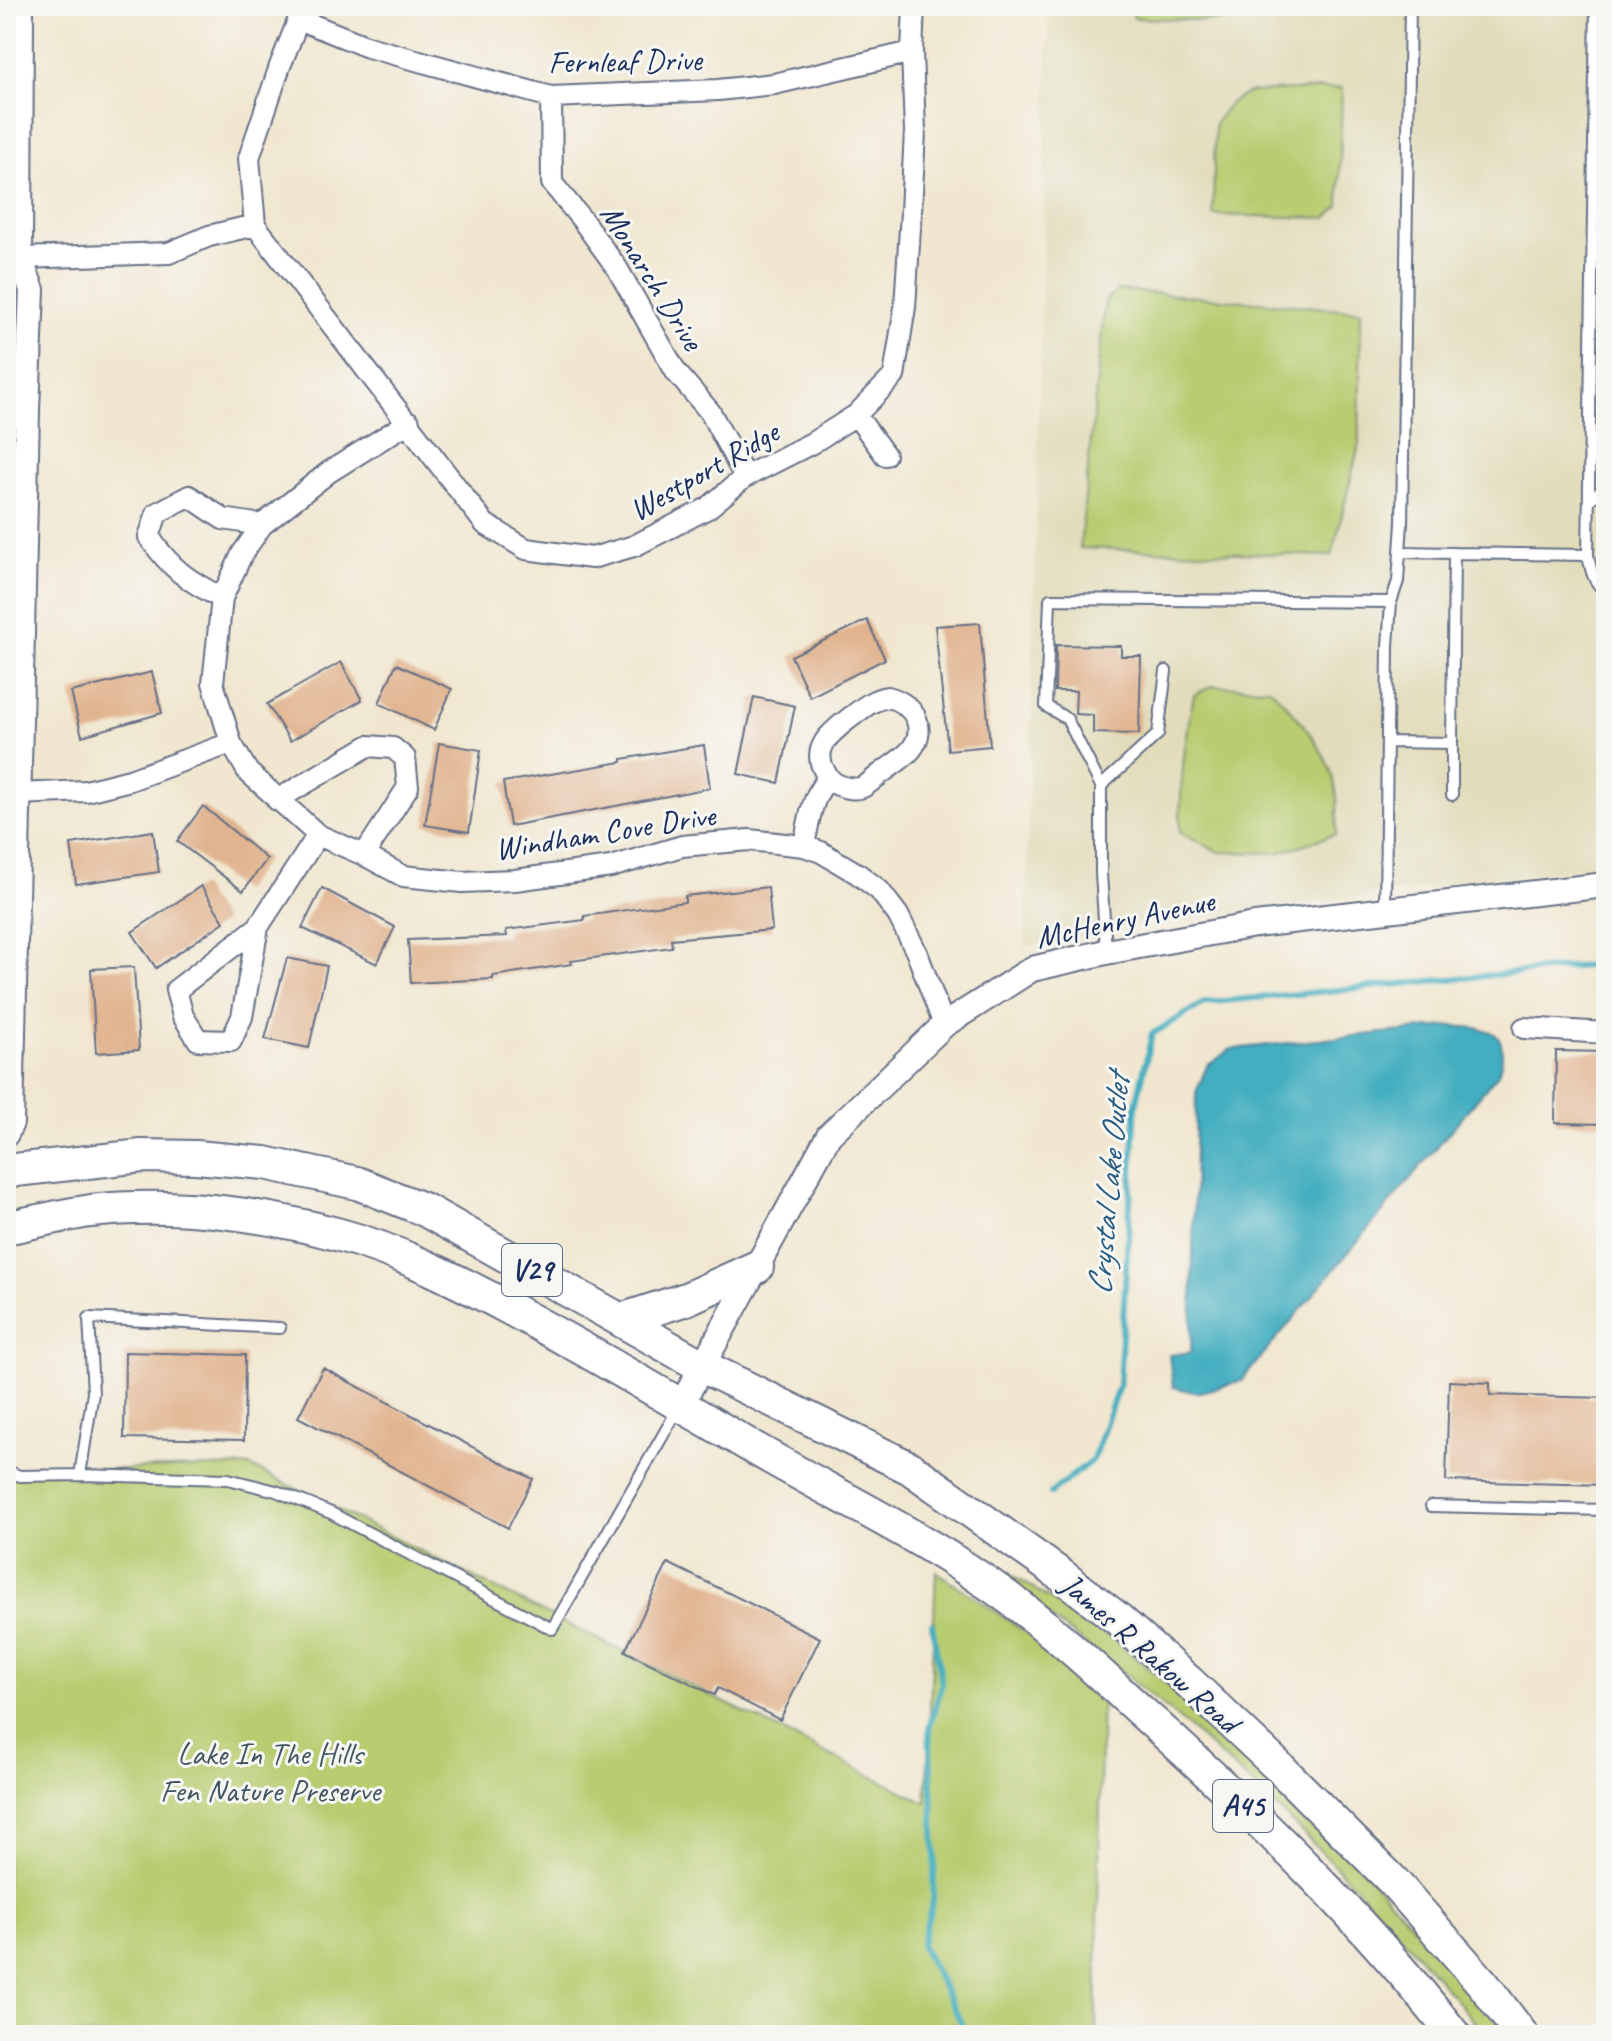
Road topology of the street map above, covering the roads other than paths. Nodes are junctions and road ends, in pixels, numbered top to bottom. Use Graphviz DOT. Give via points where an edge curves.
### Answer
graph roads {
  1 [pos="21,6"];
  2 [pos="914,6"];
  3 [pos="1410,6"];
  4 [pos="1596,6"];
  5 [pos="301,13"];
  6 [pos="912,52"];
  7 [pos="551,97"];
  8 [pos="255,225"];
  9 [pos="13,268"];
  10 [pos="856,415"];
  11 [pos="409,422"];
  12 [pos="885,455"];
  13 [pos="745,477"];
  14 [pos="1606,487"];
  15 [pos="1589,500"];
  16 [pos="262,525"];
  17 [pos="1400,552"];
  18 [pos="1454,553"];
  19 [pos="1588,555"];
  20 [pos="1606,592"];
  21 [pos="222,598"];
  22 [pos="1391,602"];
  23 [pos="1166,671"];
  24 [pos="1387,742"];
  25 [pos="231,743"];
  26 [pos="1452,743"];
  27 [pos="828,778"];
  28 [pos="1101,786"];
  29 [pos="18,794"];
  30 [pos="1452,795"];
  31 [pos="277,800"];
  32 [pos="318,835"];
  33 [pos="804,846"];
  34 [pos="364,855"];
  35 [pos="1606,885"];
  36 [pos="1385,912"];
  37 [pos="258,927"];
  38 [pos="1106,952"];
  39 [pos="944,1025"];
  40 [pos="1524,1028"];
  41 [pos="1606,1033"];
  42 [pos="6,1134"];
  43 [pos="6,1171"];
  44 [pos="6,1228"];
  45 [pos="757,1267"];
  46 [pos="621,1320"];
  47 [pos="280,1328"];
  48 [pos="702,1366"];
  49 [pos="681,1405"];
  50 [pos="6,1471"];
  51 [pos="80,1475"];
  52 [pos="1431,1506"];
  53 [pos="1606,1510"];
  54 [pos="1454,2035"];
  55 [pos="1522,2035"];
  1 -- 9 [label="street"];
  2 -- 6 [label="street, Westport Ridge"];
  3 -- 17 [label="lane"];
  4 -- 15 [label="lane"];
  5 -- 7 [label="street, Fernleaf Drive" via="394,55"];
  5 -- 8 [label="street" via="249,158"];
  6 -- 7 [label="street, Fernleaf Drive" via="774,84"];
  6 -- 10 [label="street, Westport Ridge" via="915,131 905,307 894,376"];
  7 -- 13 [label="street, Monarch Drive" via="552,183 617,268 676,372 710,412"];
  8 -- 9 [label="street" via="169,253"];
  8 -- 11 [label="street, Westport Ridge"];
  9 -- 29 [label="street" via="32,290"];
  10 -- 12 [label="street"];
  10 -- 13 [label="street, Westport Ridge"];
  11 -- 13 [label="street, Westport Ridge" via="485,524 526,549 592,558 634,546 708,508"];
  11 -- 16 [label="street, Windham Cove Drive" via="329,472"];
  14 -- 15 [label="lane"];
  15 -- 19 [label="lane"];
  16 -- 21 [label="street, Windham Cove Drive"];
  16 -- 21 [label="street" via="223,519 189,496 157,513 149,537 166,562"];
  17 -- 18 [label="lane"];
  17 -- 22 [label="lane"];
  18 -- 19 [label="lane"];
  18 -- 26 [label="lane"];
  19 -- 20 [label="lane" via="1591,573"];
  21 -- 25 [label="street, Windham Cove Drive" via="213,683"];
  22 -- 24 [label="lane"];
  22 -- 28 [label="lane" via="1050,599 1046,706 1067,719"];
  23 -- 28 [label="lane" via="1158,734"];
  24 -- 26 [label="lane"];
  24 -- 36 [label="lane"];
  25 -- 29 [label="street" via="86,791"];
  25 -- 31 [label="street, Windham Cove Drive" via="248,772"];
  26 -- 30 [label="lane"];
  27 -- 27 [label="street" via="838,785 863,787 908,753 918,731 910,708 900,700 876,699 831,732 820,755"];
  27 -- 33 [label="street" via="818,790"];
  28 -- 38 [label="lane"];
  29 -- 42 [label="street" via="11,1123"];
  31 -- 32 [label="street, Windham Cove Drive"];
  31 -- 34 [label="street" via="368,746 393,748 405,758 408,787"];
  32 -- 34 [label="street, Windham Cove Drive"];
  32 -- 37 [label="street"];
  33 -- 34 [label="street, Windham Cove Drive" via="749,840 682,846 611,867 462,882 403,876"];
  33 -- 39 [label="street, Windham Cove Drive" via="879,890 917,953"];
  35 -- 36 [label="street, McHenry Avenue"];
  36 -- 38 [label="street, McHenry Avenue" via="1255,925"];
  37 -- 37 [label="street" via="176,990 183,1016 198,1040 231,1041 242,1017"];
  38 -- 39 [label="street, McHenry Avenue" via="1032,969"];
  39 -- 45 [label="street, McHenry Avenue" via="829,1135"];
  40 -- 41 [label="street"];
  43 -- 46 [label="main road, V29" via="142,1156 196,1157 265,1163 357,1183 425,1210"];
  44 -- 49 [label="main road, V29" via="90,1212 158,1209 249,1215 342,1235 455,1280"];
  45 -- 46 [label="main road" via="686,1299"];
  45 -- 48 [label="street, McHenry Avenue"];
  46 -- 48 [label="main road, V29"];
  47 -- 51 [label="lane" via="89,1318 93,1393"];
  48 -- 49 [label="street, McHenry Avenue"];
  48 -- 55 [label="main road, James R Rakow Road / A45" via="910,1468 1118,1619 1393,1881"];
  49 -- 51 [label="lane" via="552,1629 331,1513 276,1491 228,1479"];
  49 -- 54 [label="main road, James R Rakow Road / A45" via="945,1555 1061,1639 1311,1873 1410,1978"];
  50 -- 51 [label="lane" via="20,1476"];
  52 -- 53 [label="lane"];
}
